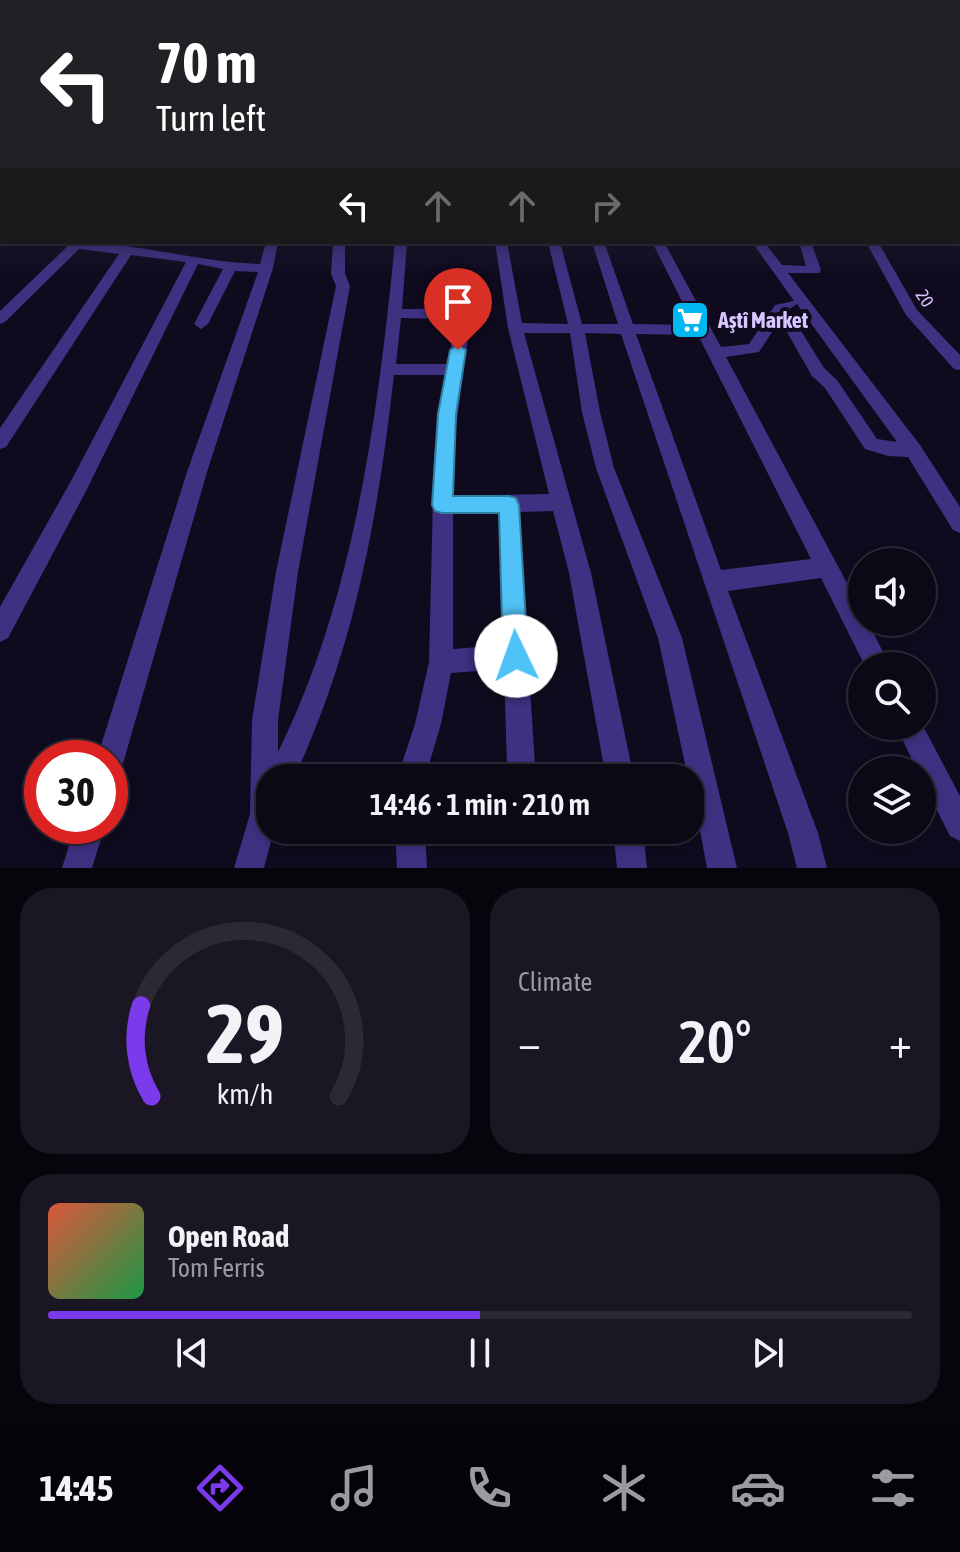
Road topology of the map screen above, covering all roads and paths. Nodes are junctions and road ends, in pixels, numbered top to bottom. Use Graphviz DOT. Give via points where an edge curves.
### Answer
graph roads {
  1 [pos="78,244"];
  2 [pos="272,244"];
  3 [pos="339,244"];
  4 [pos="401,244"];
  5 [pos="501,244"];
  6 [pos="554,244"];
  7 [pos="599,244"];
  8 [pos="659,244"];
  9 [pos="759,244"];
  10 [pos="806,244"];
  11 [pos="873,244"];
  12 [pos="127,251"];
  13 [pos="194,259"];
  14 [pos="231,267"];
  15 [pos="266,268"];
  16 [pos="777,269"];
  17 [pos="800,299"];
  18 [pos="780,308"];
  19 [pos="395,313"];
  20 [pos="0,319"];
  21 [pos="201,324"];
  22 [pos="515,328"];
  23 [pos="574,329"];
  24 [pos="627,330"];
  25 [pos="703,330"];
  26 [pos="715,353"];
  27 [pos="960,365"];
  28 [pos="387,369"];
  29 [pos="454,370"];
  30 [pos="0,442"];
  31 [pos="913,450"];
  32 [pos="562,502"];
  33 [pos="442,505"];
  34 [pos="509,505"];
  35 [pos="956,514"];
  36 [pos="827,567"];
  37 [pos="713,582"];
  38 [pos="0,630"];
  39 [pos="871,652"];
  40 [pos="516,656"];
  41 [pos="441,662"];
  42 [pos="116,740"];
  43 [pos="916,740"];
  44 [pos="266,764"];
  45 [pos="288,764"];
  46 [pos="415,764"];
  47 [pos="521,764"];
  48 [pos="617,764"];
  49 [pos="960,826"];
  50 [pos="256,842"];
  51 [pos="84,844"];
  52 [pos="411,844"];
  53 [pos="629,844"];
  54 [pos="77,868"];
  55 [pos="249,868"];
  56 [pos="412,868"];
  57 [pos="632,868"];
  58 [pos="722,868"];
  59 [pos="812,868"];
  1 -- 12 [label="street"];
  1 -- 20 [label="street"];
  2 -- 15 [label="street"];
  3 -- 44 [label="street" via="343,286 307,459 265,720"];
  4 -- 19 [label="street"];
  5 -- 22 [label="street"];
  6 -- 23 [label="street"];
  7 -- 24 [label="street"];
  8 -- 25 [label="street"];
  9 -- 16 [label="street"];
  10 -- 16 [label="street" via="814,270"];
  11 -- 27 [label="street, 20" via="911,312"];
  12 -- 13 [label="street"];
  12 -- 30 [label="street"];
  13 -- 14 [label="street"];
  13 -- 38 [label="street"];
  14 -- 15 [label="street"];
  14 -- 21 [label="street"];
  15 -- 42 [label="street"];
  16 -- 17 [label="street"];
  17 -- 18 [label="street"];
  17 -- 31 [label="street"];
  18 -- 26 [label="street" via="754,348"];
  18 -- 31 [label="street" via="818,372 871,444"];
  19 -- 28 [label="street"];
  19 -- 29 [label="street" via="456,318 462,330"];
  22 -- 23 [label="street"];
  22 -- 32 [label="street"];
  23 -- 24 [label="street"];
  23 -- 58 [label="street" via="605,468 670,638"];
  24 -- 25 [label="street"];
  24 -- 37 [label="street"];
  25 -- 26 [label="street"];
  26 -- 36 [label="street"];
  28 -- 29 [label="street"];
  28 -- 45 [label="street" via="373,483 338,641"];
  29 -- 33 [label="street"];
  31 -- 35 [label="street"];
  32 -- 34 [label="street"];
  32 -- 48 [label="street"];
  33 -- 34 [label="street"];
  33 -- 41 [label="street"];
  34 -- 40 [label="street"];
  36 -- 37 [label="street"];
  36 -- 39 [label="street"];
  37 -- 59 [label="street"];
  40 -- 41 [label="street"];
  40 -- 47 [label="street"];
  41 -- 46 [label="street"];
  43 -- 49 [label="street"];
  50 -- 55 [label="street"];
  51 -- 54 [label="street"];
  52 -- 56 [label="street"];
  53 -- 57 [label="street"];
}
